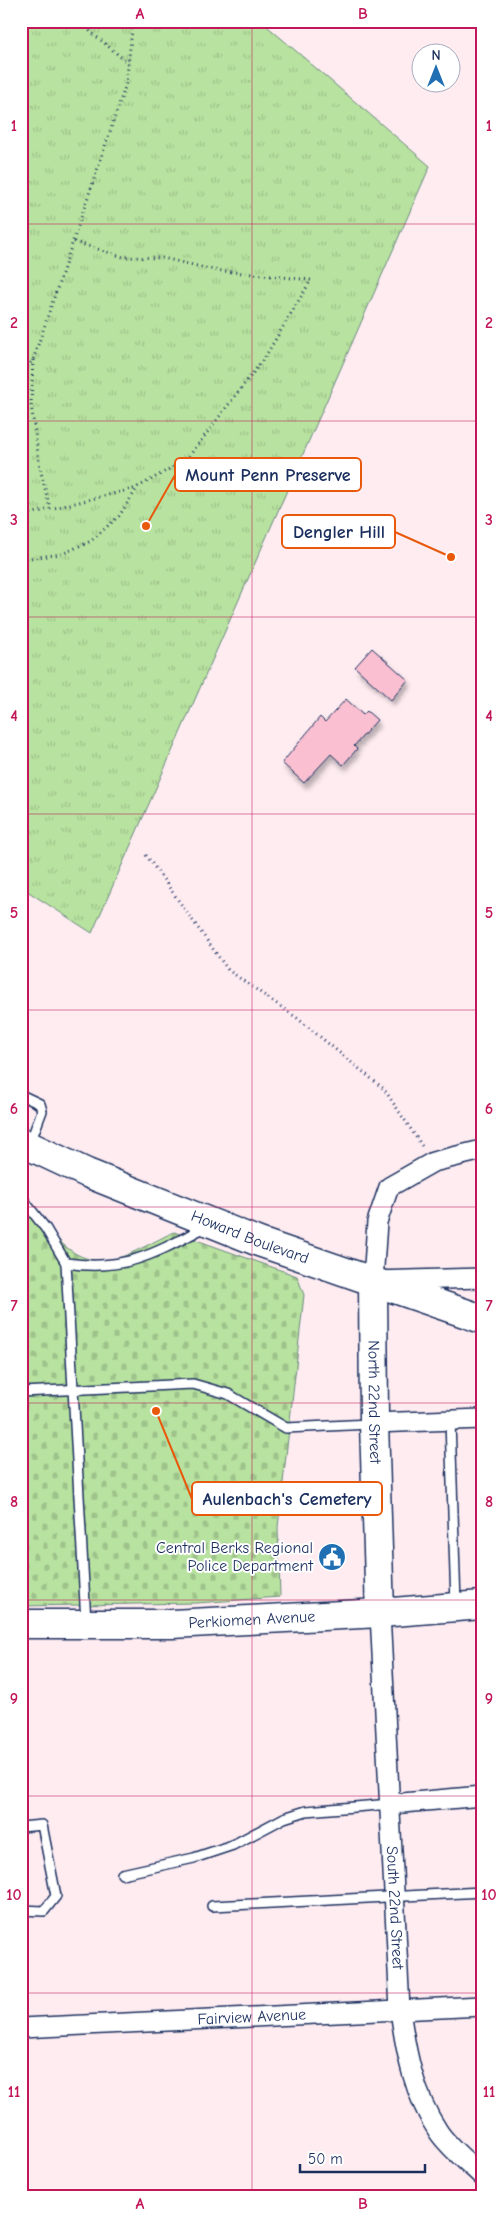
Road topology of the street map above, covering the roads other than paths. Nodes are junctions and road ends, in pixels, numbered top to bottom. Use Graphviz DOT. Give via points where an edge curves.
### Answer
graph roads {
  1 [pos="21,1095"];
  2 [pos="25,1144"];
  3 [pos="482,1150"];
  4 [pos="21,1197"];
  5 [pos="211,1224"];
  6 [pos="66,1263"];
  7 [pos="482,1278"];
  8 [pos="373,1282"];
  9 [pos="482,1319"];
  10 [pos="74,1390"];
  11 [pos="21,1392"];
  12 [pos="482,1419"];
  13 [pos="450,1421"];
  14 [pos="374,1424"];
  15 [pos="469,1606"];
  16 [pos="380,1613"];
  17 [pos="21,1624"];
  18 [pos="86,1625"];
  19 [pos="482,1796"];
  20 [pos="391,1804"];
  21 [pos="21,1827"];
  22 [pos="122,1874"];
  23 [pos="482,1892"];
  24 [pos="396,1897"];
  25 [pos="212,1906"];
  26 [pos="21,1910"];
  27 [pos="482,2006"];
  28 [pos="400,2010"];
  29 [pos="21,2028"];
  30 [pos="482,2176"];
  1 -- 2 [label="lane" via="40,1104 42,1111"];
  2 -- 5 [label="main road, Howard Boulevard" via="86,1173"];
  3 -- 8 [label="street" via="433,1162 389,1187 377,1222"];
  4 -- 6 [label="lane" via="46,1229"];
  5 -- 6 [label="lane" via="156,1252 128,1262 107,1265"];
  5 -- 8 [label="main road, Howard Boulevard"];
  6 -- 10 [label="lane"];
  7 -- 8 [label="street"];
  8 -- 9 [label="main road, Howard Boulevard"];
  8 -- 14 [label="main road, North 22nd Street"];
  10 -- 11 [label="lane"];
  10 -- 14 [label="lane" via="193,1384 228,1394 286,1428"];
  10 -- 18 [label="lane"];
  12 -- 13 [label="street"];
  13 -- 14 [label="street"];
  13 -- 15 [label="lane"];
  14 -- 16 [label="main road, North 22nd Street"];
  15 -- 16 [label="main road, Perkiomen Avenue"];
  16 -- 18 [label="main road, Perkiomen Avenue" via="172,1624"];
  16 -- 20 [label="street, South 22nd Street"];
  17 -- 18 [label="main road, Perkiomen Avenue"];
  19 -- 20 [label="street"];
  20 -- 22 [label="lane" via="306,1811 284,1818 233,1845 194,1858"];
  20 -- 24 [label="street, South 22nd Street"];
  21 -- 26 [label="lane" via="42,1825 56,1896 44,1911"];
  23 -- 24 [label="lane"];
  24 -- 25 [label="lane"];
  24 -- 28 [label="street, South 22nd Street"];
  27 -- 28 [label="street, Fairview Avenue"];
  28 -- 29 [label="street, Fairview Avenue"];
  28 -- 30 [label="street, South 22nd Street" via="407,2057 427,2112 439,2133"];
}
